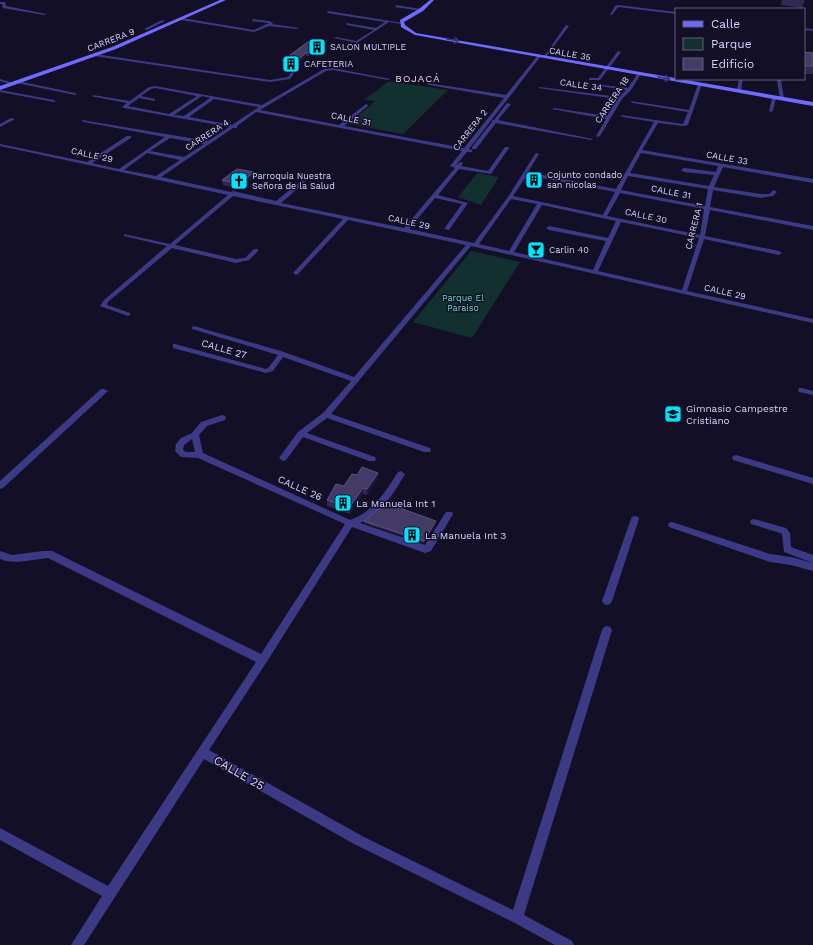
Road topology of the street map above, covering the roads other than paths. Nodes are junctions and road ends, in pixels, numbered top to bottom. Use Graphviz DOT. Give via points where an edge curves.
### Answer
graph roads {
  1 [pos="224,0"];
  2 [pos="432,0"];
  3 [pos="0,2"];
  4 [pos="396,6"];
  5 [pos="421,10"];
  6 [pos="328,12"];
  7 [pos="675,13"];
  8 [pos="44,14"];
  9 [pos="612,14"];
  10 [pos="182,19"];
  11 [pos="254,20"];
  12 [pos="389,21"];
  13 [pos="175,23"];
  14 [pos="401,23"];
  15 [pos="347,24"];
  16 [pos="269,25"];
  17 [pos="567,26"];
  18 [pos="297,28"];
  19 [pos="146,29"];
  20 [pos="377,29"];
  21 [pos="336,38"];
  22 [pos="619,52"];
  23 [pos="95,55"];
  24 [pos="541,57"];
  25 [pos="297,66"];
  26 [pos="608,69"];
  27 [pos="639,74"];
  28 [pos="388,79"];
  29 [pos="590,79"];
  30 [pos="675,79"];
  31 [pos="0,80"];
  32 [pos="741,80"];
  33 [pos="778,80"];
  34 [pos="691,81"];
  35 [pos="15,83"];
  36 [pos="429,84"];
  37 [pos="700,84"];
  38 [pos="594,85"];
  39 [pos="540,88"];
  40 [pos="0,89"];
  41 [pos="629,89"];
  42 [pos="739,90"];
  43 [pos="75,94"];
  44 [pos="201,95"];
  45 [pos="95,96"];
  46 [pos="138,97"];
  47 [pos="214,97"];
  48 [pos="508,97"];
  49 [pos="620,98"];
  50 [pos="774,98"];
  51 [pos="782,99"];
  52 [pos="153,100"];
  53 [pos="54,101"];
  54 [pos="130,102"];
  55 [pos="633,102"];
  56 [pos="509,104"];
  57 [pos="813,104"];
  58 [pos="366,105"];
  59 [pos="263,106"];
  60 [pos="554,109"];
  61 [pos="256,111"];
  62 [pos="689,111"];
  63 [pos="770,111"];
  64 [pos="170,115"];
  65 [pos="623,116"];
  66 [pos="185,118"];
  67 [pos="608,118"];
  68 [pos="13,119"];
  69 [pos="84,121"];
  70 [pos="494,121"];
  71 [pos="656,122"];
  72 [pos="0,126"];
  73 [pos="235,126"];
  74 [pos="341,126"];
  75 [pos="480,130"];
  76 [pos="486,131"];
  77 [pos="169,136"];
  78 [pos="598,136"];
  79 [pos="129,137"];
  80 [pos="591,139"];
  81 [pos="209,143"];
  82 [pos="0,145"];
  83 [pos="507,148"];
  84 [pos="468,151"];
  85 [pos="638,151"];
  86 [pos="146,152"];
  87 [pos="537,154"];
  88 [pos="185,159"];
  89 [pos="88,163"];
  90 [pos="456,166"];
  91 [pos="721,166"];
  92 [pos="120,170"];
  93 [pos="684,170"];
  94 [pos="526,173"];
  95 [pos="627,174"];
  96 [pos="717,174"];
  97 [pos="158,177"];
  98 [pos="813,181"];
  99 [pos="302,182"];
  100 [pos="711,188"];
  101 [pos="619,191"];
  102 [pos="774,192"];
  103 [pos="233,194"];
  104 [pos="434,196"];
  105 [pos="510,197"];
  106 [pos="277,202"];
  107 [pos="540,204"];
  108 [pos="708,208"];
  109 [pos="604,217"];
  110 [pos="347,218"];
  111 [pos="619,220"];
  112 [pos="448,228"];
  113 [pos="549,228"];
  114 [pos="813,228"];
  115 [pos="404,230"];
  116 [pos="126,235"];
  117 [pos="702,236"];
  118 [pos="610,240"];
  119 [pos="473,244"];
  120 [pos="170,246"];
  121 [pos="256,250"];
  122 [pos="511,253"];
  123 [pos="779,253"];
  124 [pos="595,272"];
  125 [pos="296,273"];
  126 [pos="684,292"];
  127 [pos="128,314"];
  128 [pos="813,321"];
  129 [pos="194,328"];
  130 [pos="175,346"];
  131 [pos="282,354"];
  132 [pos="356,380"];
  133 [pos="802,390"];
  134 [pos="104,391"];
  135 [pos="813,392"];
  136 [pos="326,415"];
  137 [pos="222,418"];
  138 [pos="301,434"];
  139 [pos="195,435"];
  140 [pos="427,450"];
  141 [pos="199,455"];
  142 [pos="283,458"];
  143 [pos="736,458"];
  144 [pos="372,459"];
  145 [pos="401,474"];
  146 [pos="813,481"];
  147 [pos="0,486"];
  148 [pos="449,514"];
  149 [pos="635,519"];
  150 [pos="754,522"];
  151 [pos="350,523"];
  152 [pos="672,525"];
  153 [pos="0,555"];
  154 [pos="813,559"];
  155 [pos="813,567"];
  156 [pos="607,601"];
  157 [pos="607,630"];
  158 [pos="263,660"];
  159 [pos="202,752"];
  160 [pos="0,834"];
  161 [pos="110,894"];
  162 [pos="517,918"];
  163 [pos="77,945"];
  164 [pos="568,945"];
  1 -- 10 [label="street, CARRERA 9"];
  2 -- 5 [label="street"];
  3 -- 8 [label="street" via="4,3 4,7"];
  4 -- 5 [label="street"];
  5 -- 14 [label="street"];
  6 -- 12 [label="street, CALLE 35"];
  7 -- 9 [label="street" via="616,6"];
  10 -- 13 [label="street, CARRERA 9"];
  10 -- 16 [label="street" via="254,31"];
  11 -- 16 [label="street" via="271,22"];
  12 -- 14 [label="street, CALLE 35"];
  12 -- 20 [label="street"];
  13 -- 19 [label="street" via="165,21"];
  13 -- 23 [label="street, CARRERA 9"];
  14 -- 24 [label="street, CALLE 35, one-way" via="415,34"];
  15 -- 20 [label="street"];
  16 -- 18 [label="street"];
  17 -- 24 [label="street, CARRERA 2"];
  20 -- 21 [label="street" via="357,42"];
  22 -- 26 [label="street"];
  23 -- 25 [label="street" via="270,82 289,78"];
  23 -- 35 [label="street, CARRERA 9"];
  24 -- 26 [label="street, CALLE 35"];
  24 -- 48 [label="street, CARRERA 2"];
  26 -- 27 [label="street, CALLE 35"];
  26 -- 29 [label="street" via="598,80"];
  27 -- 30 [label="street, CALLE 35, one-way"];
  27 -- 41 [label="street, CARRERA 1B"];
  28 -- 59 [label="street, CARRERA 4" via="329,69"];
  31 -- 35 [label="street"];
  32 -- 42 [label="street"];
  33 -- 51 [label="street"];
  34 -- 37 [label="street, CALLE 35"];
  35 -- 40 [label="street, CARRERA 9"];
  35 -- 43 [label="street"];
  36 -- 48 [label="street"];
  37 -- 42 [label="street, CALLE 35"];
  37 -- 62 [label="street"];
  38 -- 41 [label="street"];
  39 -- 49 [label="street, CALLE 34"];
  40 -- 53 [label="street"];
  41 -- 49 [label="street, CARRERA 1B"];
  42 -- 50 [label="street, CALLE 35"];
  44 -- 46 [label="street" via="152,87"];
  44 -- 47 [label="street"];
  44 -- 64 [label="street"];
  45 -- 54 [label="street"];
  46 -- 52 [label="street"];
  46 -- 54 [label="street"];
  47 -- 59 [label="street"];
  47 -- 66 [label="street"];
  48 -- 75 [label="street, CARRERA 2"];
  49 -- 67 [label="street, CARRERA 1B"];
  50 -- 51 [label="street, CALLE 35"];
  50 -- 63 [label="street"];
  51 -- 57 [label="street, CALLE 35"];
  54 -- 64 [label="street" via="124,107"];
  55 -- 62 [label="street"];
  56 -- 70 [label="street"];
  58 -- 74 [label="street"];
  59 -- 61 [label="street, CARRERA 4"];
  60 -- 67 [label="street"];
  61 -- 73 [label="street, CARRERA 4"];
  61 -- 74 [label="street, CALLE 31"];
  62 -- 71 [label="street" via="686,124"];
  64 -- 66 [label="street"];
  65 -- 71 [label="street"];
  66 -- 73 [label="street"];
  67 -- 78 [label="street, CARRERA 1B"];
  68 -- 72 [label="street"];
  69 -- 77 [label="street"];
  70 -- 76 [label="street"];
  70 -- 80 [label="street"];
  71 -- 85 [label="street"];
  73 -- 81 [label="street, CARRERA 4"];
  74 -- 84 [label="street, CALLE 31"];
  75 -- 76 [label="street"];
  75 -- 84 [label="street, CARRERA 2"];
  76 -- 84 [label="street"];
  77 -- 81 [label="street"];
  77 -- 86 [label="street"];
  79 -- 89 [label="street"];
  81 -- 88 [label="street, CARRERA 4"];
  82 -- 89 [label="street, CALLE 29"];
  83 -- 90 [label="street" via="489,173"];
  84 -- 90 [label="street, CARRERA 2"];
  85 -- 91 [label="street, CALLE 33"];
  85 -- 95 [label="street"];
  86 -- 88 [label="street"];
  86 -- 92 [label="street"];
  87 -- 94 [label="street"];
  88 -- 97 [label="street, CARRERA 4"];
  89 -- 92 [label="street, CALLE 29"];
  90 -- 104 [label="street, CARRERA 2"];
  90 -- 115 [label="street" via="442,178"];
  91 -- 96 [label="street, CARRERA 1"];
  91 -- 98 [label="street, CALLE 33"];
  92 -- 97 [label="street, CALLE 29"];
  93 -- 96 [label="street"];
  94 -- 101 [label="street, CALLE 31"];
  94 -- 105 [label="street"];
  95 -- 100 [label="street"];
  95 -- 101 [label="street"];
  96 -- 100 [label="street, CARRERA 1"];
  97 -- 103 [label="street, CALLE 29"];
  99 -- 106 [label="street"];
  100 -- 102 [label="street" via="761,196"];
  100 -- 108 [label="street, CARRERA 1"];
  101 -- 108 [label="street, CALLE 31"];
  101 -- 109 [label="street"];
  103 -- 106 [label="street, CALLE 29"];
  103 -- 120 [label="street"];
  104 -- 112 [label="street" via="465,203"];
  104 -- 115 [label="street, CARRERA 2"];
  105 -- 107 [label="street, CALLE 30"];
  105 -- 119 [label="street"];
  106 -- 110 [label="street, CALLE 29"];
  107 -- 109 [label="street, CALLE 30"];
  107 -- 122 [label="street"];
  108 -- 114 [label="street, CALLE 31"];
  108 -- 117 [label="street, CARRERA 1"];
  109 -- 111 [label="street, CALLE 30"];
  110 -- 115 [label="street, CALLE 29"];
  110 -- 125 [label="street"];
  111 -- 117 [label="street, CALLE 30"];
  111 -- 118 [label="street"];
  113 -- 118 [label="street"];
  115 -- 119 [label="street, CALLE 29"];
  116 -- 120 [label="street"];
  117 -- 123 [label="street, CALLE 30"];
  117 -- 126 [label="street, CARRERA 1"];
  118 -- 124 [label="street"];
  119 -- 122 [label="street, CALLE 29"];
  119 -- 132 [label="street"];
  120 -- 121 [label="street" via="243,261"];
  120 -- 127 [label="street" via="103,306"];
  122 -- 124 [label="street, CALLE 29"];
  124 -- 126 [label="street, CALLE 29"];
  126 -- 128 [label="street, CALLE 29"];
  129 -- 131 [label="street"];
  130 -- 131 [label="street, CALLE 27" via="269,370"];
  131 -- 132 [label="street"];
  132 -- 136 [label="street"];
  133 -- 135 [label="street"];
  134 -- 147 [label="street"];
  136 -- 138 [label="street"];
  136 -- 140 [label="street"];
  137 -- 139 [label="street" via="204,424"];
  138 -- 142 [label="street"];
  138 -- 144 [label="street"];
  139 -- 141 [label="street"];
  139 -- 141 [label="street, CALLE 26" via="182,441 178,447 179,452 184,455"];
  141 -- 151 [label="street, CALLE 26"];
  143 -- 146 [label="street"];
  145 -- 151 [label="street" via="380,505 358,521"];
  148 -- 151 [label="street, CALLE 26" via="425,549"];
  149 -- 156 [label="street"];
  150 -- 154 [label="street" via="783,530 786,533 787,549"];
  151 -- 158 [label="street, CALLE 25"];
  152 -- 155 [label="street" via="770,558 791,560"];
  153 -- 158 [label="street" via="22,559 38,554 49,554"];
  157 -- 162 [label="street"];
  158 -- 159 [label="street, CALLE 25"];
  159 -- 161 [label="street"];
  159 -- 162 [label="street, CALLE 25" via="358,840"];
  160 -- 161 [label="street"];
  161 -- 163 [label="street"];
  162 -- 164 [label="street, CALLE 25"];
}
